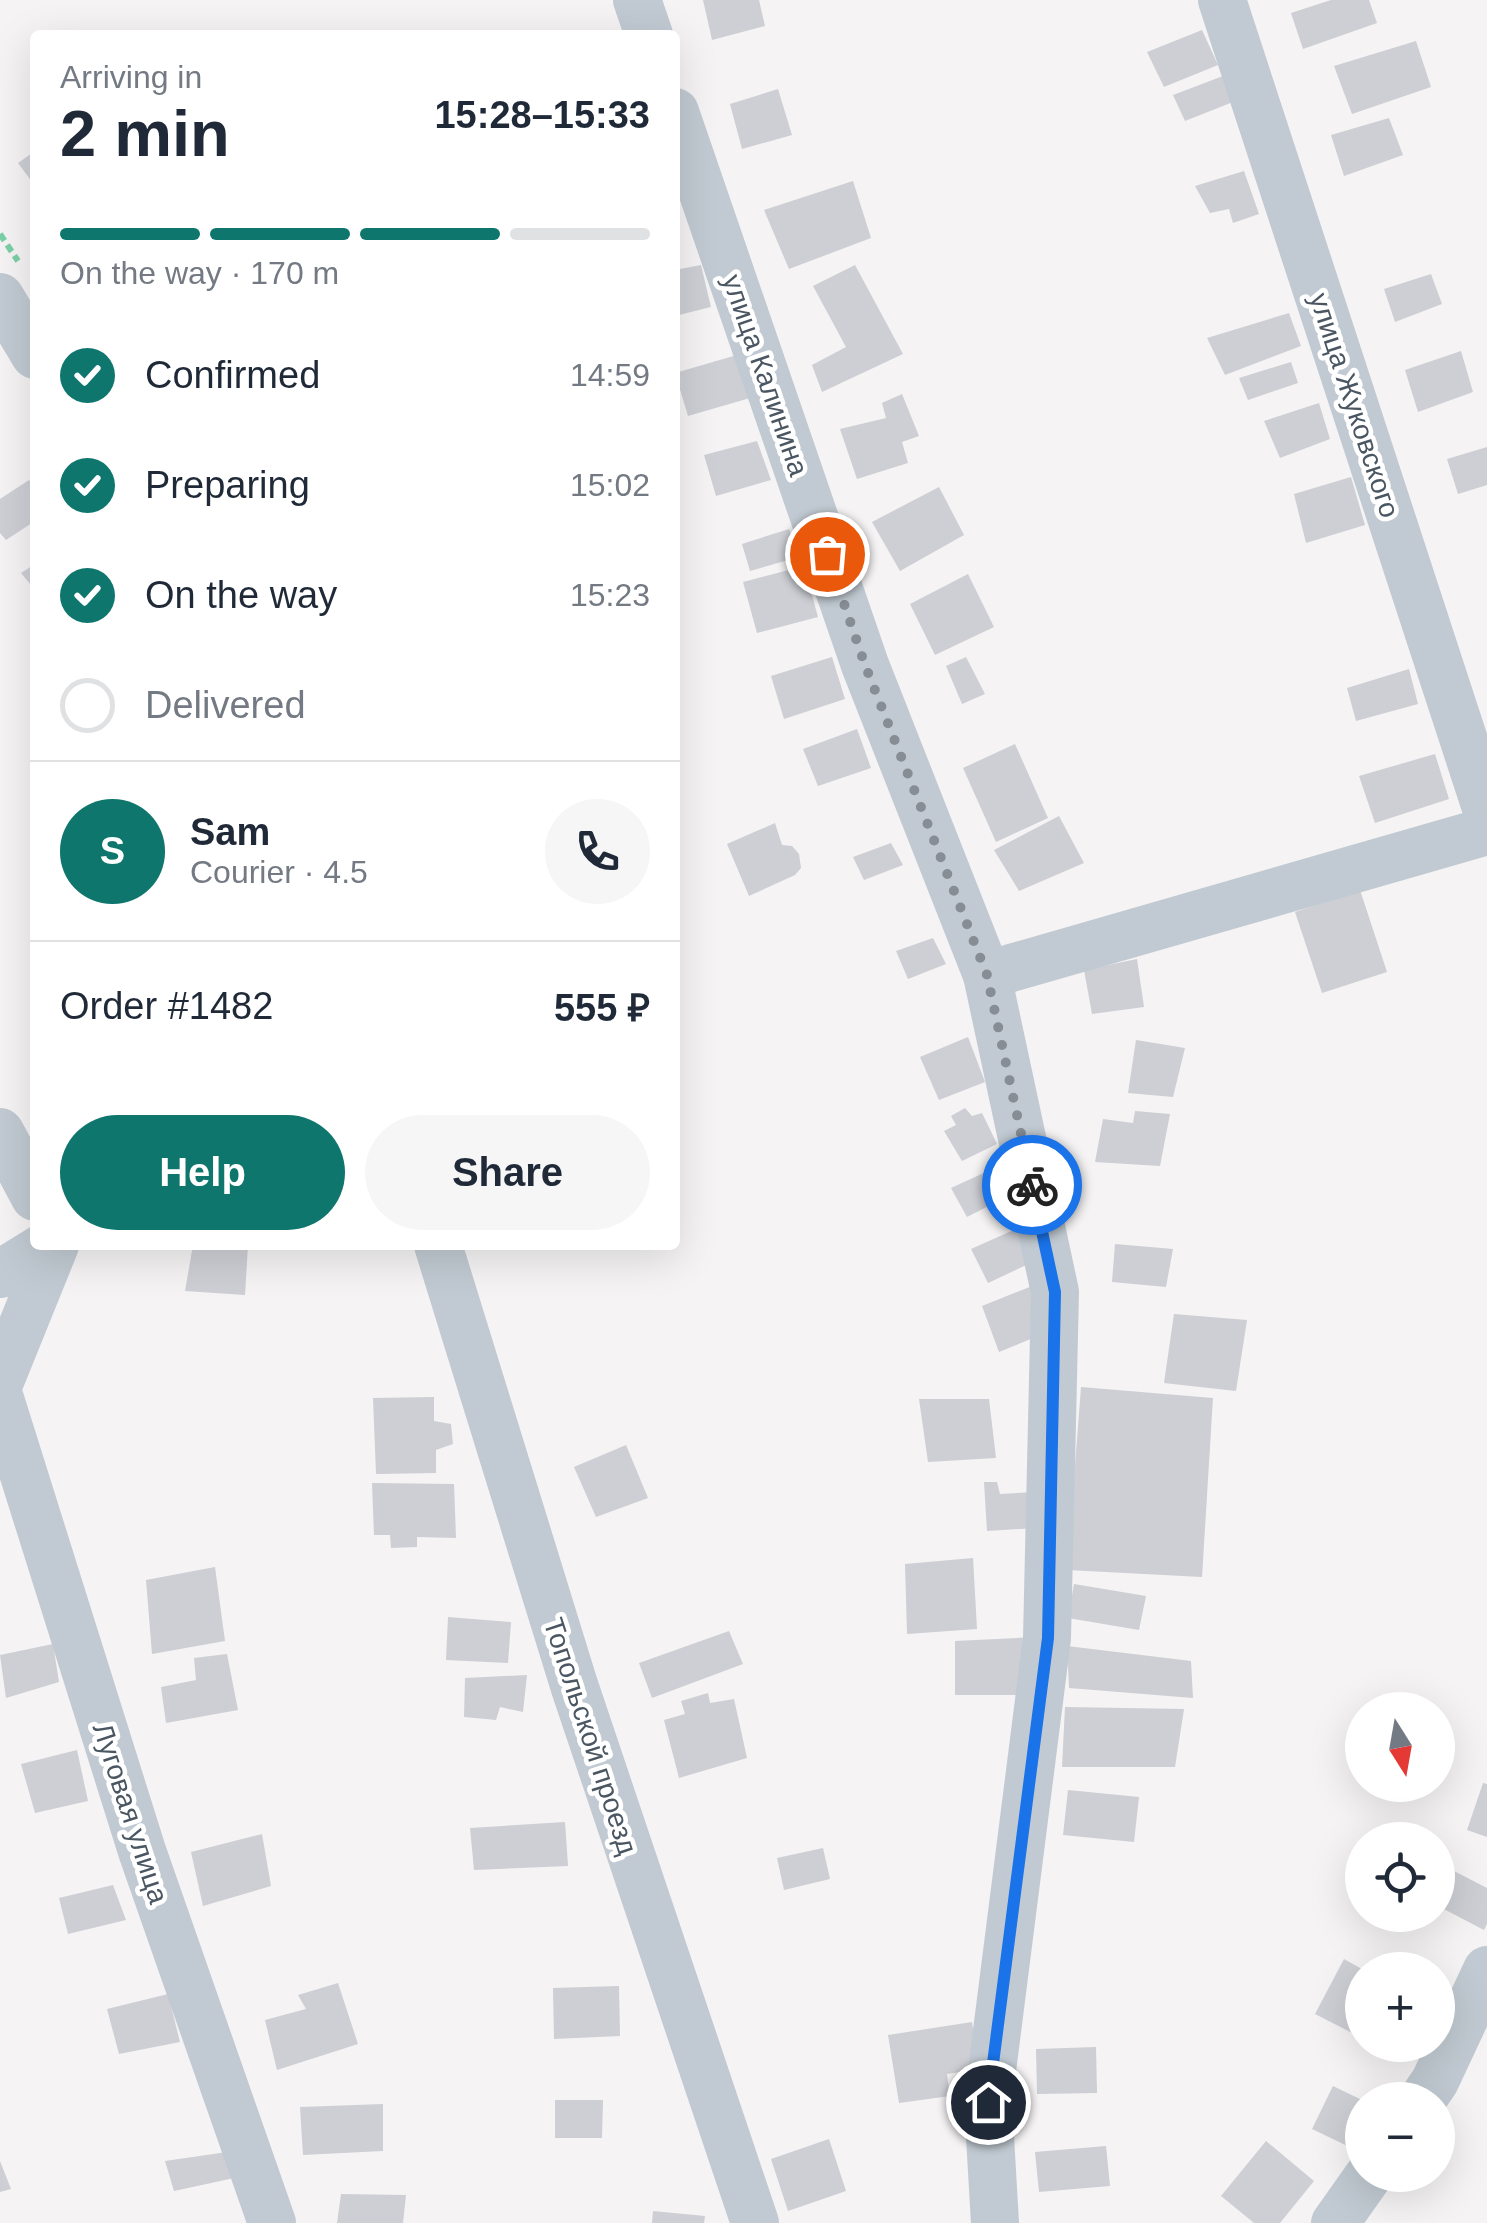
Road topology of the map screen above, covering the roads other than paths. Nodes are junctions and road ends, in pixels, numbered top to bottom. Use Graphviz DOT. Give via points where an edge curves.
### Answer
graph roads {
  1 [pos="637,0"];
  2 [pos="1222,0"];
  3 [pos="647,30"];
  4 [pos="680,127"];
  5 [pos="0,296"];
  6 [pos="30,346"];
  7 [pos="1487,811"];
  8 [pos="1487,831"];
  9 [pos="987,975"];
  10 [pos="0,1132"];
  11 [pos="30,1188"];
  12 [pos="39,1250"];
  13 [pos="53,1250"];
  14 [pos="440,1250"];
  15 [pos="0,1274"];
  16 [pos="0,1381"];
  17 [pos="0,1399"];
  18 [pos="1487,1970"];
  19 [pos="1434,2082"];
  20 [pos="1357,2192"];
  21 [pos="272,2223"];
  22 [pos="755,2223"];
  23 [pos="995,2223"];
  24 [pos="1335,2223"];
  1 -- 3 [label="street"];
  2 -- 7 [label="street, улица Жуковского"];
  4 -- 9 [label="street, улица Калинина" via="865,665"];
  5 -- 6 [label="street"];
  8 -- 9 [label="street"];
  9 -- 23 [label="street, улица Калинина" via="1055,1292 1048,1638 988,2102"];
  10 -- 11 [label="street"];
  12 -- 15 [label="street"];
  13 -- 16 [label="street"];
  14 -- 22 [label="street, Топольской проезд" via="574,1685"];
  17 -- 21 [label="street, Луговая улица" via="142,1852"];
  18 -- 19 [label="street"];
  20 -- 24 [label="street"];
}
